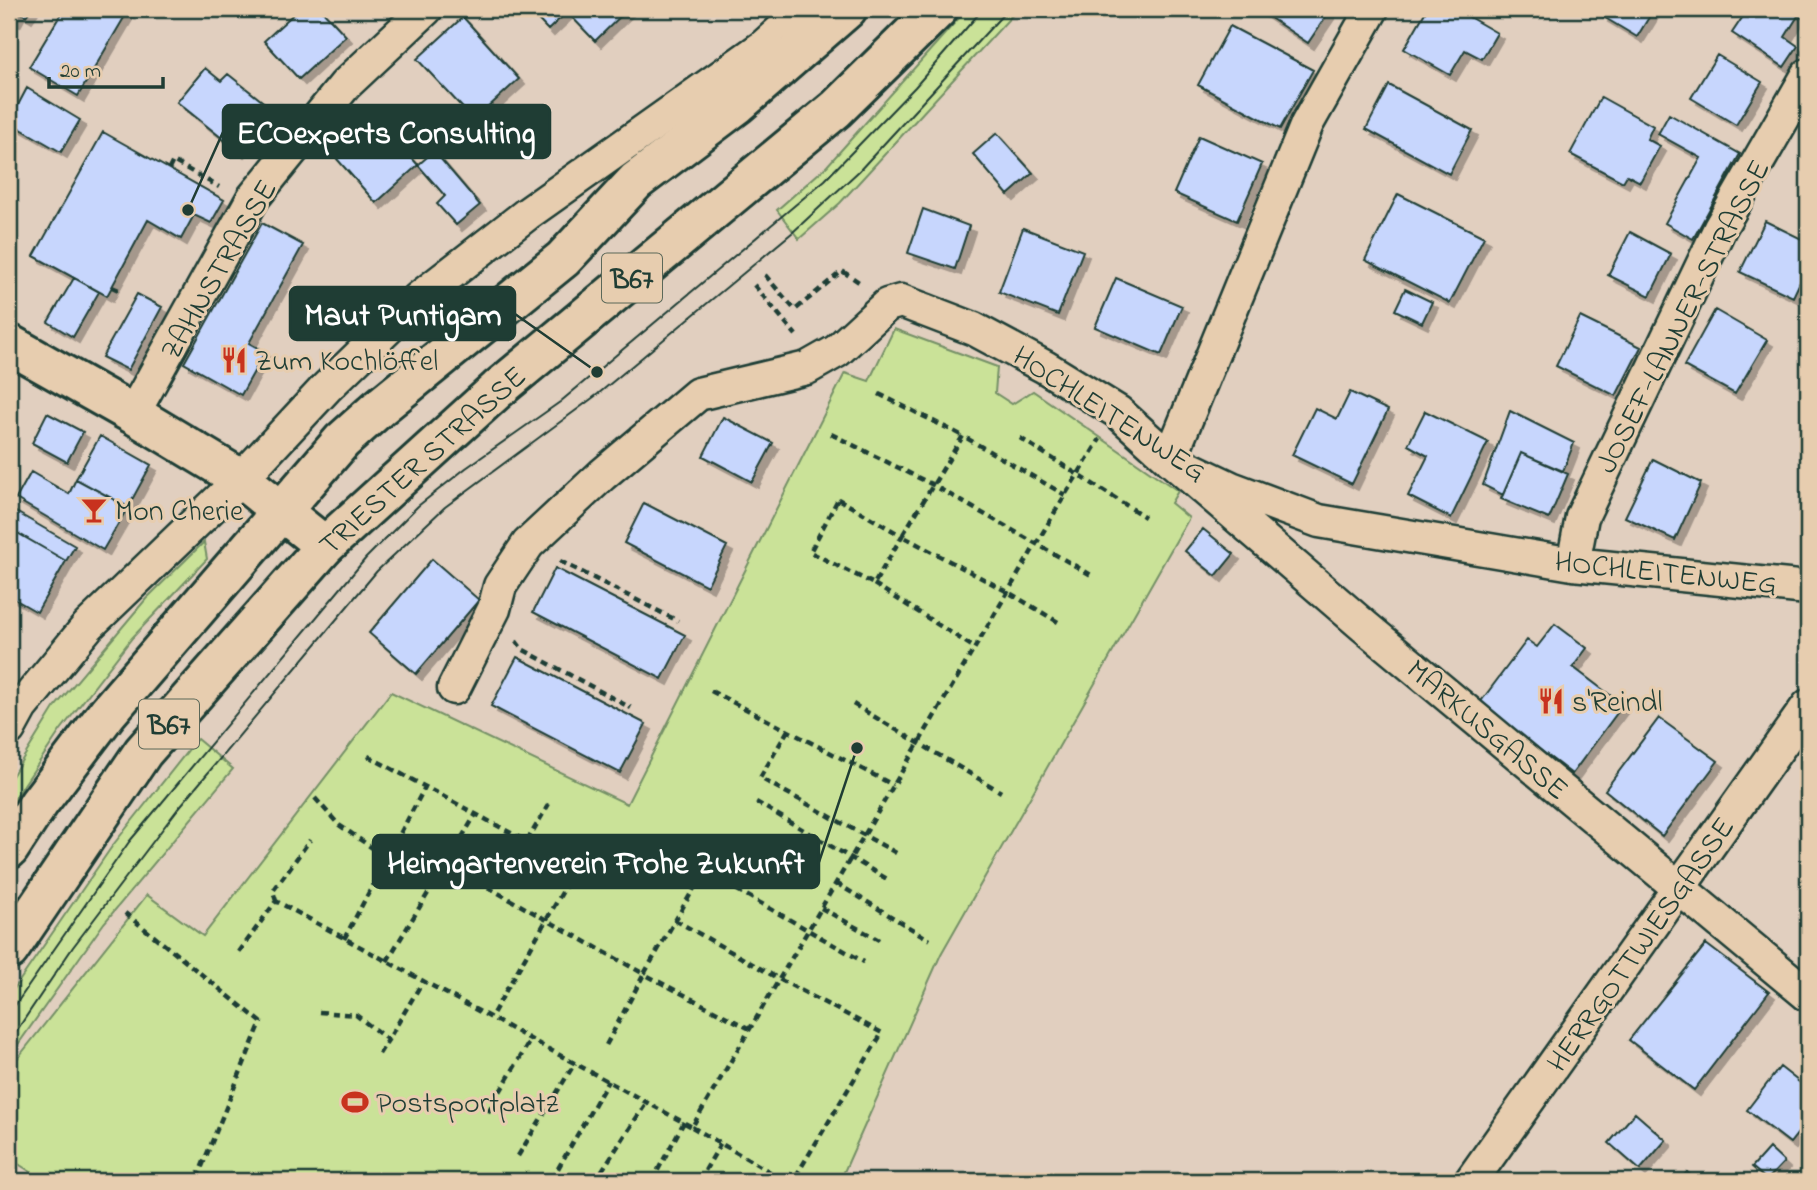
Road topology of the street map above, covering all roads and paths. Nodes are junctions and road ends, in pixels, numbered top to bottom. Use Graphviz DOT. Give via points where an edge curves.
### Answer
graph roads {
  1 [pos="426,9"];
  2 [pos="805,9"];
  3 [pos="847,9"];
  4 [pos="937,9"];
  5 [pos="1372,9"];
  6 [pos="1808,75"];
  7 [pos="169,169"];
  8 [pos="250,204"];
  9 [pos="765,275"];
  10 [pos="754,285"];
  11 [pos="112,287"];
  12 [pos="121,291"];
  13 [pos="855,293"];
  14 [pos="9,344"];
  15 [pos="803,344"];
  16 [pos="878,394"];
  17 [pos="1118,412"];
  18 [pos="133,414"];
  19 [pos="831,434"];
  20 [pos="963,436"];
  21 [pos="1020,438"];
  22 [pos="1170,459"];
  23 [pos="1078,474"];
  24 [pos="241,479"];
  25 [pos="933,485"];
  26 [pos="1065,495"];
  27 [pos="280,510"];
  28 [pos="1145,517"];
  29 [pos="902,536"];
  30 [pos="528,544"];
  31 [pos="1036,544"];
  32 [pos="325,546"];
  33 [pos="1573,564"];
  34 [pos="1093,576"];
  35 [pos="874,584"];
  36 [pos="1808,588"];
  37 [pos="1008,592"];
  38 [pos="494,609"];
  39 [pos="678,621"];
  40 [pos="1058,622"];
  41 [pos="975,648"];
  42 [pos="454,688"];
  43 [pos="711,691"];
  44 [pos="853,704"];
  45 [pos="1808,706"];
  46 [pos="631,708"];
  47 [pos="9,729"];
  48 [pos="788,730"];
  49 [pos="919,742"];
  50 [pos="368,756"];
  51 [pos="893,785"];
  52 [pos="425,787"];
  53 [pos="1001,792"];
  54 [pos="315,798"];
  55 [pos="550,802"];
  56 [pos="756,802"];
  57 [pos="476,814"];
  58 [pos="865,834"];
  59 [pos="310,840"];
  60 [pos="527,841"];
  61 [pos="9,849"];
  62 [pos="900,855"];
  63 [pos="852,857"];
  64 [pos="387,858"];
  65 [pos="446,864"];
  66 [pos="887,879"];
  67 [pos="836,883"];
  68 [pos="1680,887"];
  69 [pos="276,901"];
  70 [pos="821,908"];
  71 [pos="125,913"];
  72 [pos="546,920"];
  73 [pos="675,920"];
  74 [pos="808,930"];
  75 [pos="344,939"];
  76 [pos="879,940"];
  77 [pos="930,940"];
  78 [pos="9,950"];
  79 [pos="239,953"];
  80 [pos="387,961"];
  81 [pos="864,962"];
  82 [pos="644,974"];
  83 [pos="779,979"];
  84 [pos="423,981"];
  85 [pos="1808,995"];
  86 [pos="319,1012"];
  87 [pos="490,1018"];
  88 [pos="750,1028"];
  89 [pos="388,1040"];
  90 [pos="531,1040"];
  91 [pos="604,1049"];
  92 [pos="379,1054"];
  93 [pos="575,1063"];
  94 [pos="608,1081"];
  95 [pos="647,1102"];
  96 [pos="488,1111"];
  97 [pos="684,1122"];
  98 [pos="692,1127"];
  99 [pos="721,1143"];
  100 [pos="518,1156"];
  101 [pos="552,1179"];
  102 [pos="196,1181"];
  103 [pos="595,1181"];
  104 [pos="652,1181"];
  105 [pos="699,1181"];
  106 [pos="786,1181"];
  107 [pos="793,1181"];
  108 [pos="1471,1181"];
  1 -- 8 [label="street, ZAHNSTRASSE" via="345,85"];
  2 -- 24 [label="street" via="764,46 527,214 419,298"];
  3 -- 27 [label="main road, TRIESTER STRASSE / B67" via="738,104 636,180 563,259 342,441"];
  4 -- 32 [label="main road, TRIESTER STRASSE / B67" via="836,109 498,388"];
  5 -- 22 [label="street" via="1307,124"];
  6 -- 33 [label="street, JOSEF-LANNER-STRASSE" via="1720,228 1581,517"];
  7 -- 8 [label="path" via="173,161"];
  8 -- 18 [label="street, ZAHNSTRASSE"];
  9 -- 13 [label="path" via="795,310 842,271 863,285"];
  10 -- 15 [label="path"];
  11 -- 12 [label="path"];
  14 -- 18 [label="main road"];
  16 -- 20 [label="path"];
  17 -- 22 [label="street, HOCHLEITENWEG"];
  17 -- 23 [label="path"];
  17 -- 30 [label="street, HOCHLEITENWEG" via="974,329 901,301 887,305 837,351 807,368 698,394"];
  18 -- 24 [label="main road"];
  19 -- 25 [label="path"];
  20 -- 25 [label="path"];
  20 -- 26 [label="path"];
  21 -- 23 [label="path"];
  22 -- 33 [label="street, HOCHLEITENWEG" via="1319,521"];
  22 -- 68 [label="street, MARKUSGASSE"];
  23 -- 26 [label="path"];
  23 -- 28 [label="path"];
  24 -- 27 [label="main road"];
  24 -- 47 [label="street" via="88,626 21,707"];
  25 -- 29 [label="path"];
  25 -- 31 [label="path"];
  26 -- 31 [label="path"];
  27 -- 32 [label="main road"];
  27 -- 61 [label="main road, TRIESTER STRASSE / B67" via="108,712"];
  29 -- 35 [label="path"];
  29 -- 35 [label="path" via="838,499 810,552"];
  29 -- 37 [label="path"];
  30 -- 38 [label="street, HOCHLEITENWEG" via="500,586"];
  30 -- 39 [label="path"];
  31 -- 34 [label="path"];
  31 -- 37 [label="path"];
  32 -- 78 [label="main road, TRIESTER STRASSE / B67" via="143,752"];
  33 -- 36 [label="street, HOCHLEITENWEG"];
  35 -- 41 [label="path"];
  37 -- 40 [label="path"];
  37 -- 41 [label="path"];
  38 -- 42 [label="street, HOCHLEITENWEG"];
  38 -- 46 [label="path" via="522,649"];
  41 -- 49 [label="path"];
  43 -- 48 [label="path"];
  44 -- 49 [label="path"];
  45 -- 68 [label="street, HERRGOTTWIESGASSE"];
  48 -- 51 [label="path"];
  48 -- 58 [label="path" via="760,778"];
  49 -- 51 [label="path"];
  49 -- 53 [label="path"];
  50 -- 52 [label="path"];
  51 -- 58 [label="path"];
  52 -- 57 [label="path"];
  52 -- 64 [label="path"];
  54 -- 64 [label="path" via="339,825"];
  55 -- 60 [label="path"];
  56 -- 63 [label="path"];
  57 -- 60 [label="path"];
  57 -- 65 [label="path"];
  58 -- 62 [label="path"];
  58 -- 63 [label="path"];
  59 -- 69 [label="path" via="273,891"];
  60 -- 72 [label="path" via="576,868"];
  63 -- 66 [label="path"];
  63 -- 67 [label="path"];
  64 -- 75 [label="path"];
  65 -- 72 [label="path"];
  65 -- 80 [label="path"];
  67 -- 70 [label="path"];
  67 -- 77 [label="path"];
  68 -- 85 [label="street, MARKUSGASSE"];
  68 -- 108 [label="street, HERRGOTTWIESGASSE"];
  69 -- 75 [label="path"];
  69 -- 79 [label="path"];
  70 -- 74 [label="path"];
  70 -- 76 [label="path"];
  71 -- 102 [label="path" via="261,1022"];
  72 -- 82 [label="path"];
  72 -- 87 [label="path"];
  73 -- 74 [label="path" via="704,871"];
  73 -- 82 [label="path"];
  73 -- 83 [label="path"];
  74 -- 81 [label="path"];
  74 -- 83 [label="path"];
  75 -- 80 [label="path"];
  80 -- 84 [label="path"];
  82 -- 88 [label="path"];
  82 -- 91 [label="path"];
  83 -- 88 [label="path"];
  83 -- 107 [label="path" via="882,1033"];
  84 -- 87 [label="path"];
  84 -- 89 [label="path"];
  86 -- 89 [label="path" via="356,1016"];
  87 -- 90 [label="path"];
  88 -- 98 [label="path"];
  89 -- 92 [label="path"];
  90 -- 93 [label="path"];
  90 -- 96 [label="path"];
  93 -- 94 [label="path"];
  93 -- 100 [label="path"];
  94 -- 95 [label="path"];
  94 -- 101 [label="path"];
  95 -- 97 [label="path"];
  95 -- 103 [label="path"];
  97 -- 98 [label="path"];
  97 -- 104 [label="path"];
  98 -- 99 [label="path"];
  99 -- 105 [label="path"];
  99 -- 106 [label="path"];
}
